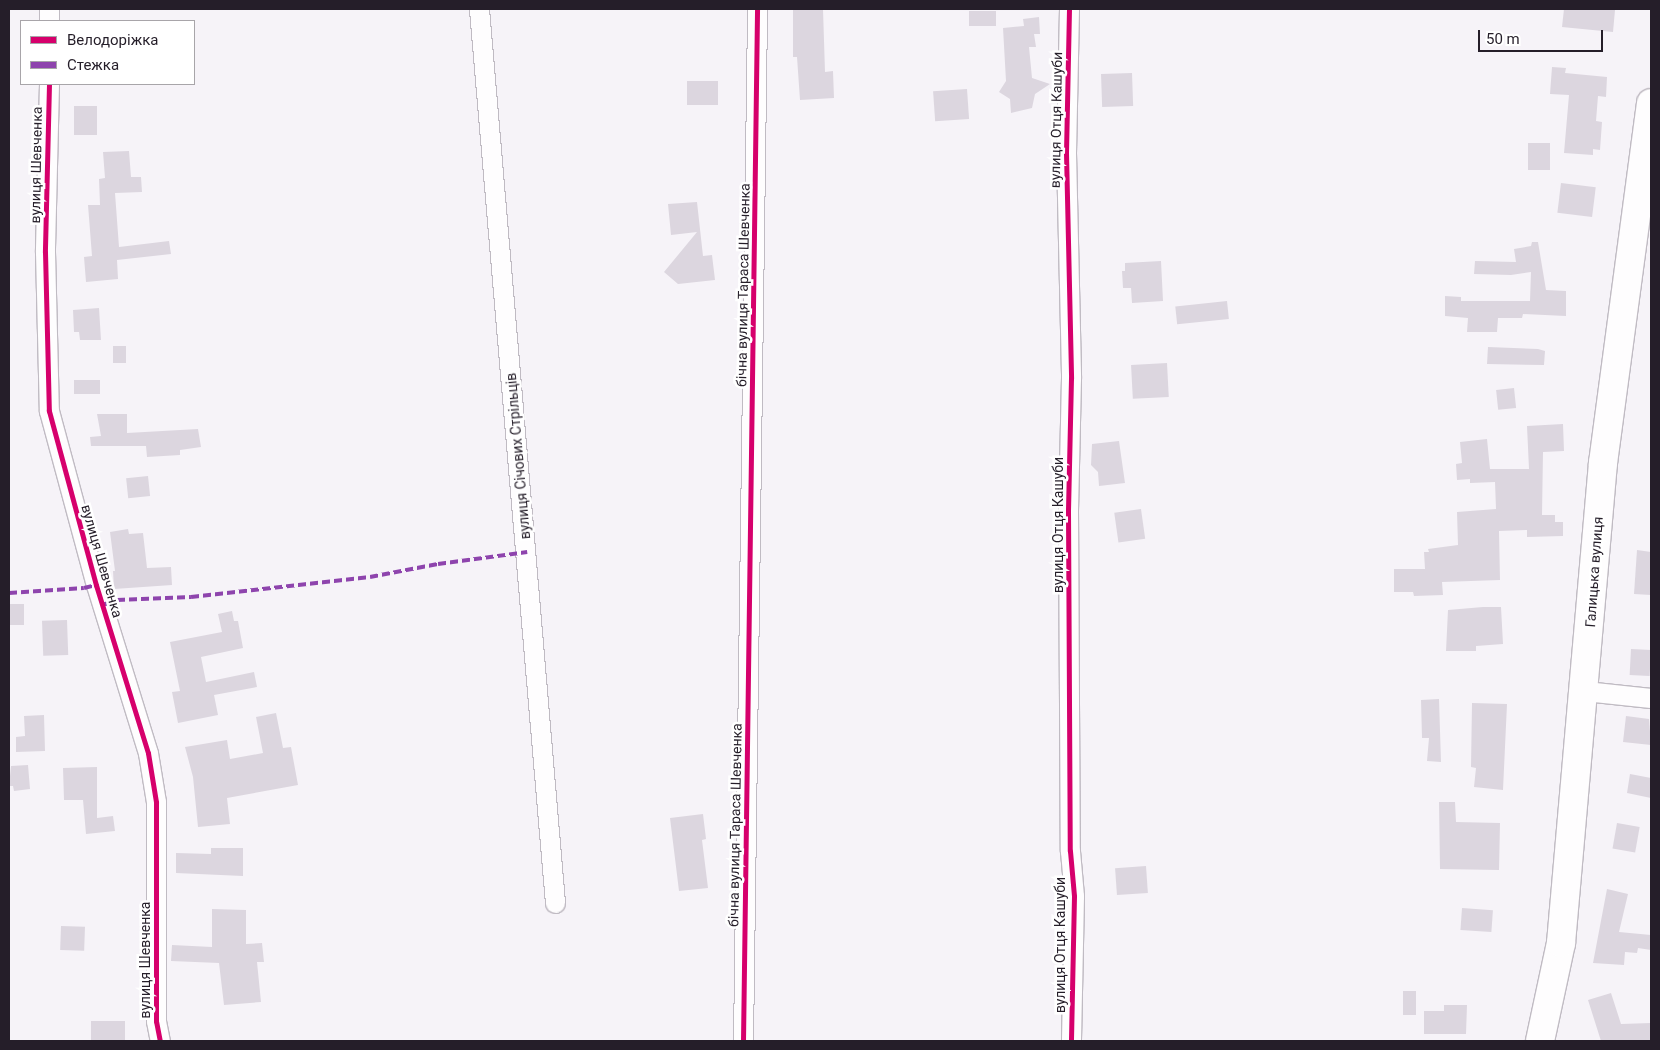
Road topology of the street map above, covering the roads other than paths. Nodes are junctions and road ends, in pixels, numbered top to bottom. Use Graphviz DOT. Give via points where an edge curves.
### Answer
graph roads {
  1 [pos="479,9"];
  2 [pos="757,9"];
  3 [pos="1069,9"];
  4 [pos="49,85"];
  5 [pos="1651,103"];
  6 [pos="1585,691"];
  7 [pos="1651,698"];
  8 [pos="555,903"];
  9 [pos="160,1041"];
  10 [pos="743,1041"];
  11 [pos="1070,1041"];
  12 [pos="1540,1041"];
  1 -- 8 [label="street, вулиця Січових Стрільців"];
  2 -- 10 [label="street, бічна вулиця Тараса Шевченка"];
  3 -- 11 [label="street, вулиця Отця Кашуби" via="1066,153 1071,378 1068,511 1070,851 1074,896"];
  4 -- 9 [label="street, вулиця Шевченка" via="45,252 49,411 96,585 148,753 156,802 156,1021"];
  5 -- 6 [label="street, Галицька вулиця" via="1603,463"];
  6 -- 7 [label="street"];
  6 -- 12 [label="street, Галицька вулиця" via="1562,943"];
}
